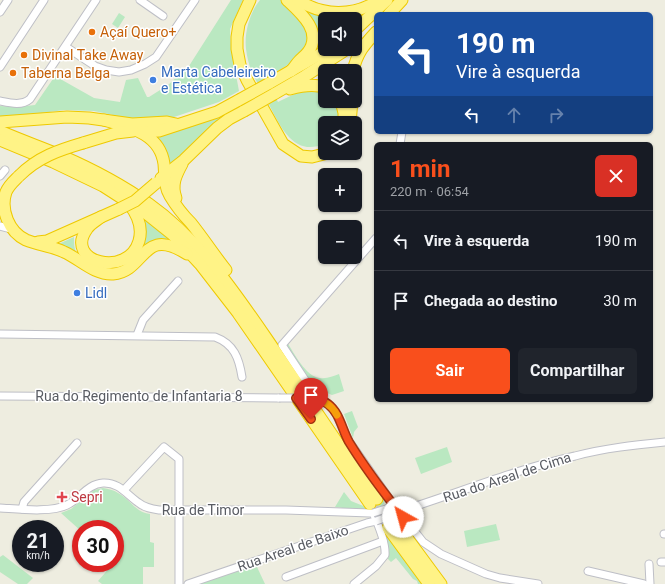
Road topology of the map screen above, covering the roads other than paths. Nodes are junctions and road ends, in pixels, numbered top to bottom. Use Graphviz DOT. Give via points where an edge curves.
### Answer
graph roads {
  1 [pos="8,0"];
  2 [pos="44,0"];
  3 [pos="96,0"];
  4 [pos="140,0"];
  5 [pos="195,0"];
  6 [pos="250,0"];
  7 [pos="257,0"];
  8 [pos="287,0"];
  9 [pos="298,0"];
  10 [pos="379,0"];
  11 [pos="387,0"];
  12 [pos="402,0"];
  13 [pos="0,12"];
  14 [pos="374,12"];
  15 [pos="374,12"];
  16 [pos="391,12"];
  17 [pos="163,16"];
  18 [pos="362,23"];
  19 [pos="374,28"];
  20 [pos="374,34"];
  21 [pos="362,37"];
  22 [pos="66,47"];
  23 [pos="4,55"];
  24 [pos="318,55"];
  25 [pos="336,56"];
  26 [pos="355,64"];
  27 [pos="0,67"];
  28 [pos="291,71"];
  29 [pos="318,86"];
  30 [pos="271,89"];
  31 [pos="0,101"];
  32 [pos="104,120"];
  33 [pos="0,122"];
  34 [pos="176,124"];
  35 [pos="0,130"];
  36 [pos="139,132"];
  37 [pos="0,140"];
  38 [pos="318,150"];
  39 [pos="318,156"];
  40 [pos="184,160"];
  41 [pos="5,170"];
  42 [pos="0,176"];
  43 [pos="160,179"];
  44 [pos="9,187"];
  45 [pos="0,196"];
  46 [pos="126,200"];
  47 [pos="101,217"];
  48 [pos="191,224"];
  49 [pos="5,228"];
  50 [pos="374,240"];
  51 [pos="35,242"];
  52 [pos="200,264"];
  53 [pos="178,281"];
  54 [pos="256,322"];
  55 [pos="0,334"];
  56 [pos="137,335"];
  57 [pos="242,377"];
  58 [pos="0,396"];
  59 [pos="296,398"];
  60 [pos="314,398"];
  61 [pos="665,442"];
  62 [pos="77,443"];
  63 [pos="124,490"];
  64 [pos="374,505"];
  65 [pos="0,508"];
  66 [pos="22,509"];
  67 [pos="179,510"];
  68 [pos="394,516"];
  69 [pos="376,521"];
  70 [pos="383,541"];
  71 [pos="650,564"];
  72 [pos="588,571"];
  73 [pos="286,577"];
  74 [pos="179,584"];
  75 [pos="188,584"];
  76 [pos="354,584"];
  77 [pos="429,584"];
  78 [pos="441,584"];
  79 [pos="538,584"];
  80 [pos="644,584"];
  81 [pos="650,584"];
  1 -- 13 [label="street"];
  2 -- 23 [label="street"];
  3 -- 22 [label="street"];
  4 -- 17 [label="street"];
  5 -- 22 [label="street" via="156,57 131,70 106,70"];
  6 -- 39 [label="highway" via="239,24 237,50 240,64 283,144 301,156"];
  7 -- 38 [label="highway" via="243,37 250,75 287,141 303,150"];
  8 -- 28 [label="highway" via="312,29 313,38 307,53"];
  9 -- 10 [label="highway" via="320,11 346,13 360,10"];
  11 -- 14 [label="highway"];
  12 -- 16 [label="highway"];
  15 -- 18 [label="highway"];
  19 -- 21 [label="highway"];
  20 -- 26 [label="highway" via="360,51"];
  22 -- 31 [label="street" via="28,101"];
  23 -- 27 [label="street"];
  24 -- 28 [label="highway"];
  25 -- 30 [label="highway" via="318,68"];
  28 -- 30 [label="highway"];
  29 -- 30 [label="highway"];
  30 -- 34 [label="highway, bridge" via="239,100 217,112"];
  30 -- 40 [label="highway, bridge" via="244,111 217,128"];
  32 -- 33 [label="highway" via="67,117"];
  32 -- 34 [label="highway" via="132,124"];
  32 -- 36 [label="highway"];
  34 -- 36 [label="highway" via="158,131"];
  35 -- 54 [label="highway" via="85,166 150,204 199,249"];
  36 -- 43 [label="highway" via="152,138 159,149 164,162"];
  36 -- 44 [label="highway, bridge" via="127,130 44,157 31,165"];
  37 -- 46 [label="highway" via="60,165"];
  40 -- 43 [label="highway"];
  40 -- 48 [label="highway" via="176,174 174,193"];
  41 -- 42 [label="street"];
  43 -- 47 [label="highway, bridge" via="135,201"];
  43 -- 48 [label="highway"];
  44 -- 45 [label="street"];
  44 -- 49 [label="highway" via="3,205"];
  46 -- 47 [label="highway" via="137,217 140,236 135,249 122,260 98,262 84,251 84,234"];
  46 -- 52 [label="highway" via="160,224"];
  47 -- 51 [label="highway" via="46,241"];
  48 -- 54 [label="highway" via="242,291"];
  49 -- 51 [label="highway"];
  50 -- 60 [label="street" via="282,345"];
  51 -- 52 [label="highway" via="69,254 91,268 112,274 133,264 155,245 177,248"];
  52 -- 59 [label="highway" via="238,313"];
  53 -- 56 [label="street" via="143,320"];
  54 -- 64 [label="highway" via="350,461"];
  55 -- 56 [label="street"];
  56 -- 57 [label="street" via="215,337 224,340 232,348 240,364"];
  58 -- 59 [label="street, Rua do Regimento de Infantaria 8, bridge"];
  59 -- 60 [label="street, Rua do Regimento de Infantaria 8, bridge"];
  59 -- 64 [label="highway"];
  60 -- 68 [label="street" via="329,405 335,412 349,441"];
  61 -- 68 [label="street, Rua do Areal de Cima" via="576,455 529,468"];
  62 -- 66 [label="street" via="24,502"];
  63 -- 66 [label="street, Rua de Timor" via="103,483 92,486 61,508"];
  63 -- 67 [label="street, Rua de Timor" via="139,504 148,508"];
  63 -- 67 [label="street" via="164,447 179,459"];
  64 -- 67 [label="street, Rua de Timor" via="286,510"];
  64 -- 68 [label="street, bridge"];
  64 -- 69 [label="street"];
  65 -- 66 [label="street, Rua de Timor"];
  67 -- 74 [label="street"];
  68 -- 69 [label="street, Rua Areal de Baixo, bridge"];
  68 -- 77 [label="highway"];
  68 -- 78 [label="highway"];
  68 -- 79 [label="street" via="423,542 468,567 500,578"];
  69 -- 70 [label="street"];
  69 -- 75 [label="street, Rua Areal de Baixo"];
  70 -- 73 [label="street"];
  70 -- 76 [label="street" via="385,555 382,560"];
  71 -- 81 [label="street"];
  72 -- 80 [label="street"];
}
